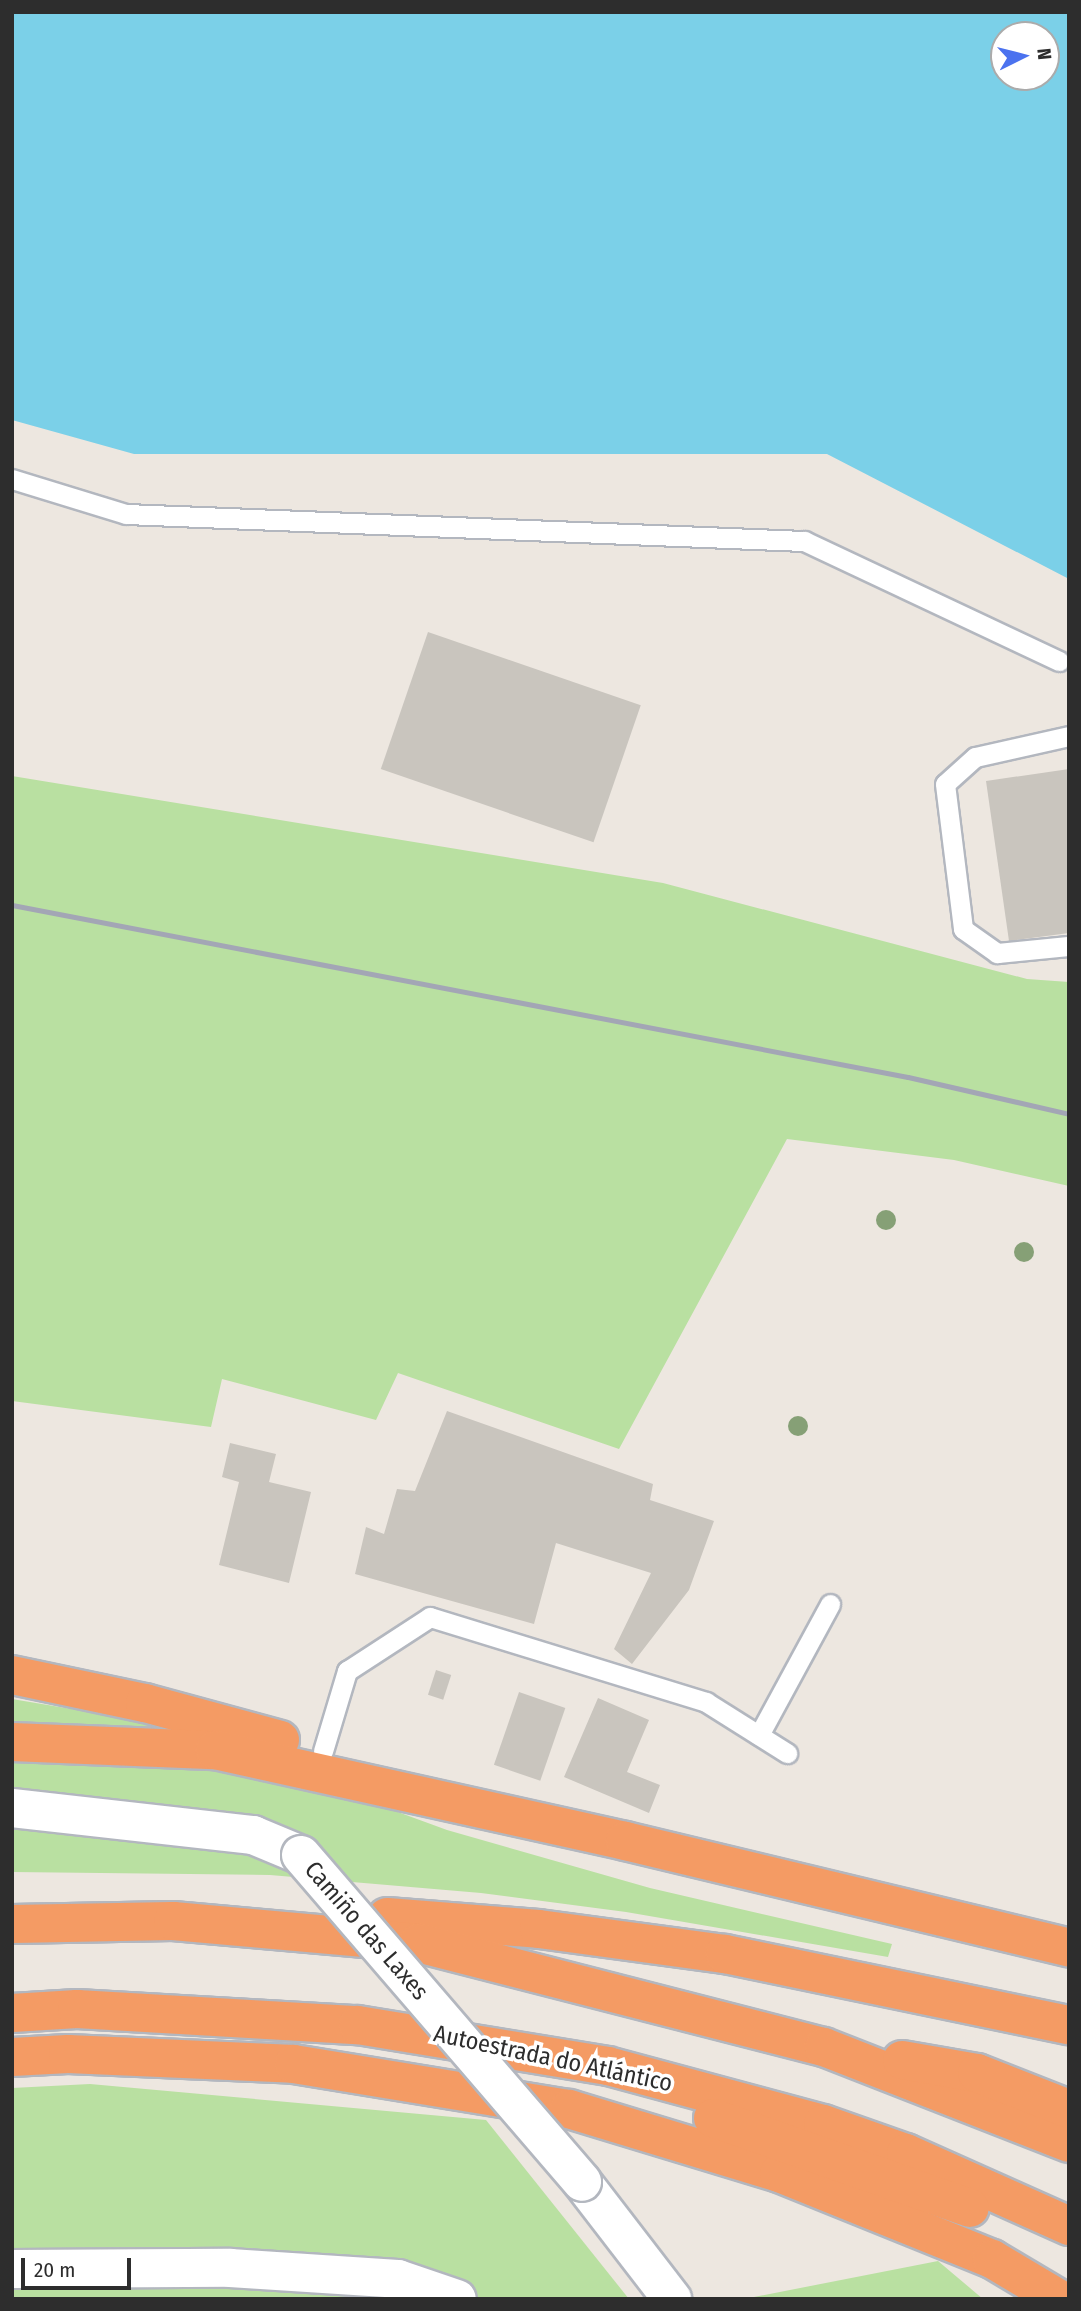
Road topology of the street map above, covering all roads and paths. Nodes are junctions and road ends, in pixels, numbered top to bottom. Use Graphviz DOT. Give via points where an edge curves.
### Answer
graph roads {
  1 [pos="12,479"];
  2 [pos="1059,661"];
  3 [pos="1069,736"];
  4 [pos="1069,946"];
  5 [pos="830,1604"];
  6 [pos="12,1675"];
  7 [pos="759,1735"];
  8 [pos="12,1742"];
  9 [pos="323,1751"];
  10 [pos="788,1753"];
  11 [pos="12,1808"];
  12 [pos="625,1841"];
  13 [pos="12,1914"];
  14 [pos="12,1924"];
  15 [pos="1069,1948"];
  16 [pos="12,2013"];
  17 [pos="1069,2025"];
  18 [pos="824,2047"];
  19 [pos="12,2057"];
  20 [pos="608,2066"];
  21 [pos="1069,2109"];
  22 [pos="1069,2143"];
  23 [pos="1069,2226"];
  24 [pos="1069,2252"];
  25 [pos="12,2269"];
  26 [pos="457,2299"];
  27 [pos="672,2299"];
  28 [pos="1059,2299"];
  1 -- 2 [label="lane" via="126,514 804,541"];
  3 -- 4 [label="lane" via="975,757 945,784 963,929 997,953"];
  5 -- 7 [label="lane"];
  6 -- 9 [label="highway" via="145,1703"];
  7 -- 9 [label="lane" via="706,1702 430,1617 347,1671"];
  7 -- 10 [label="lane"];
  8 -- 12 [label="highway" via="215,1750"];
  9 -- 12 [label="highway"];
  11 -- 27 [label="street, Camiño das Laxes, bridge" via="253,1835 301,1855 582,2182"];
  12 -- 15 [label="highway"];
  13 -- 17 [label="highway" via="55,1907 193,1901 539,1929 725,1954"];
  14 -- 18 [label="highway" via="173,1921 418,1943"];
  16 -- 20 [label="highway, Autoestrada do Atlántico" via="77,2009 358,2025"];
  18 -- 21 [label="highway" via="977,2073"];
  18 -- 22 [label="highway"];
  19 -- 28 [label="highway" via="68,2054 293,2064 569,2109 779,2173 992,2259"];
  20 -- 23 [label="highway, Autoestrada do Atlántico" via="823,2124 918,2158"];
  20 -- 24 [label="highway" via="720,2122 944,2196"];
  25 -- 26 [label="street" via="230,2268 386,2278"];
}
